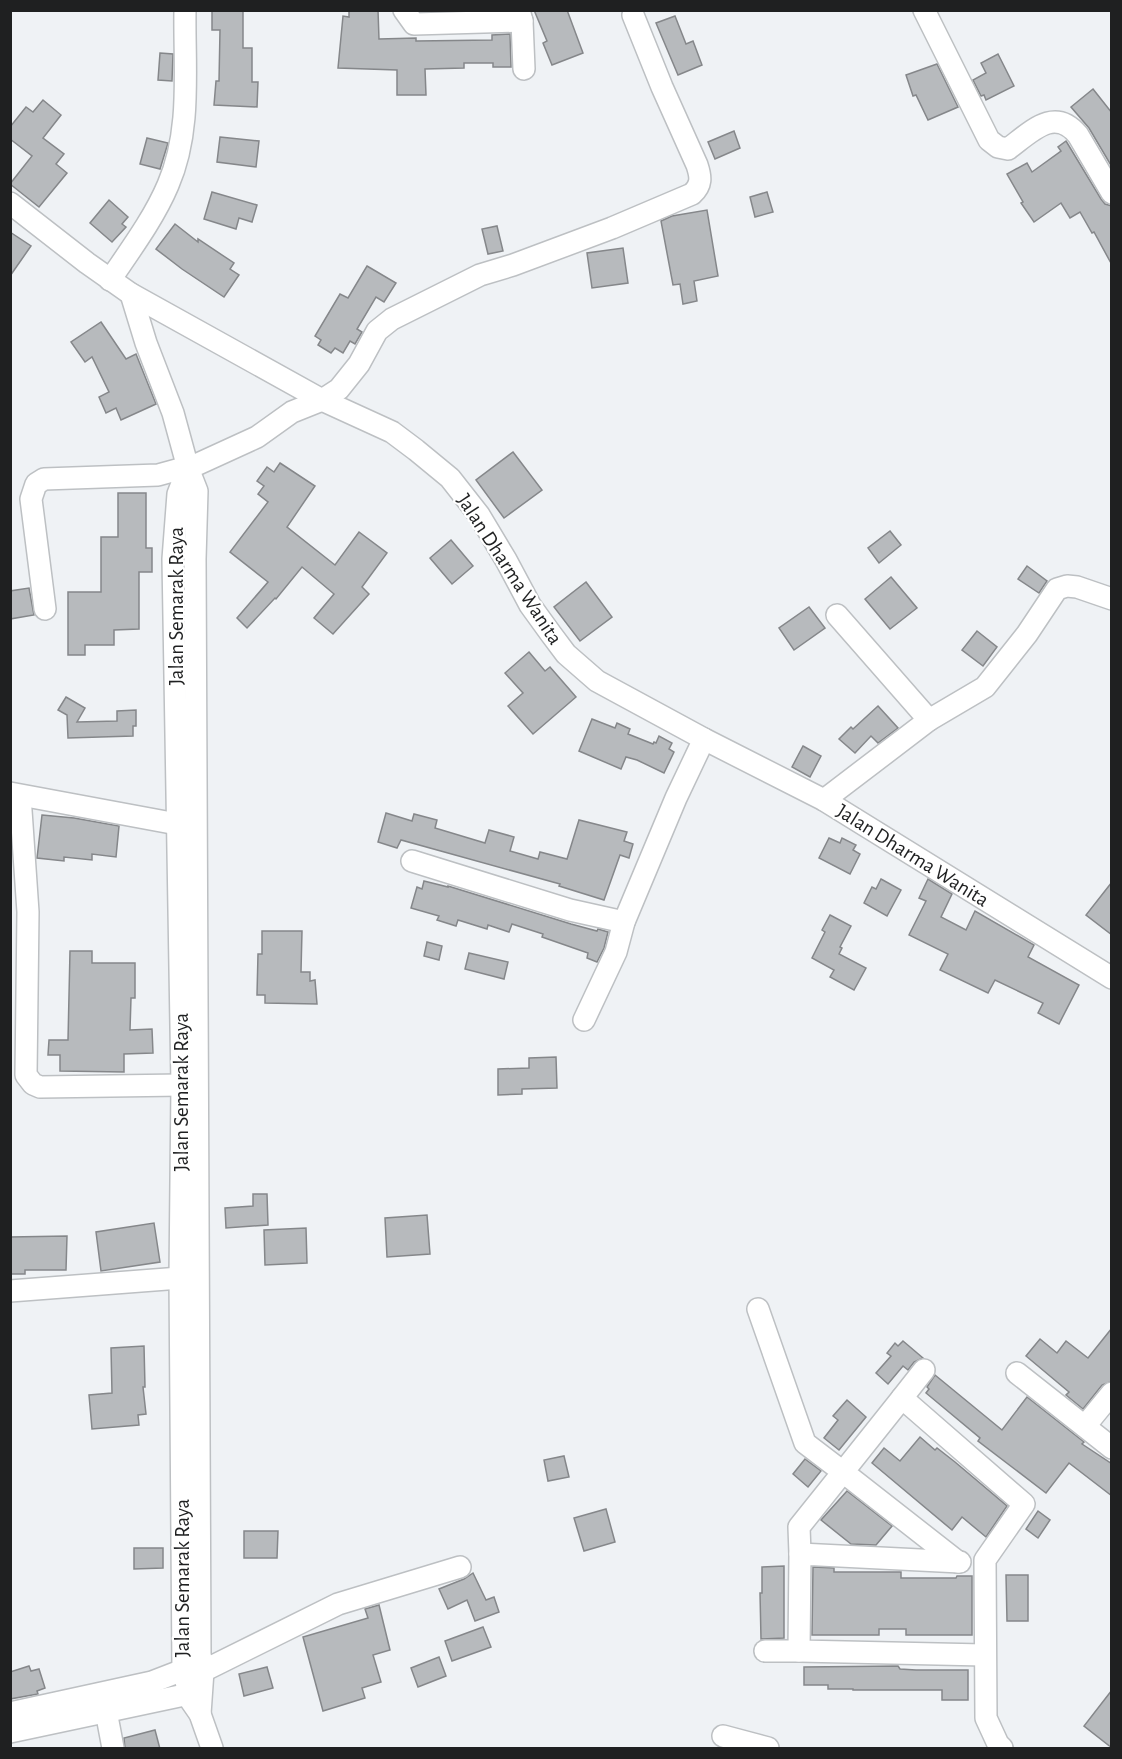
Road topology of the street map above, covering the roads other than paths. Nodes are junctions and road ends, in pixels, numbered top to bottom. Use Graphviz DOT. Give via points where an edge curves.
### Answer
graph roads {
  1 [pos="185,10"];
  2 [pos="404,10"];
  3 [pos="924,10"];
  4 [pos="633,15"];
  5 [pos="521,16"];
  6 [pos="524,69"];
  7 [pos="1112,193"];
  8 [pos="10,203"];
  9 [pos="110,280"];
  10 [pos="131,294"];
  11 [pos="322,400"];
  12 [pos="188,468"];
  13 [pos="1112,599"];
  14 [pos="45,609"];
  15 [pos="837,615"];
  16 [pos="929,720"];
  17 [pos="704,739"];
  18 [pos="15,794"];
  19 [pos="824,800"];
  20 [pos="187,824"];
  21 [pos="412,861"];
  22 [pos="19,911"];
  23 [pos="624,922"];
  24 [pos="1112,978"];
  25 [pos="584,1020"];
  26 [pos="182,1085"];
  27 [pos="189,1275"];
  28 [pos="10,1292"];
  29 [pos="758,1309"];
  30 [pos="924,1370"];
  31 [pos="1017,1373"];
  32 [pos="1112,1393"];
  33 [pos="902,1398"];
  34 [pos="1084,1426"];
  35 [pos="1112,1448"];
  36 [pos="843,1472"];
  37 [pos="800,1554"];
  38 [pos="985,1560"];
  39 [pos="958,1562"];
  40 [pos="460,1567"];
  41 [pos="765,1651"];
  42 [pos="799,1651"];
  43 [pos="984,1655"];
  44 [pos="194,1681"];
  45 [pos="106,1711"];
  46 [pos="10,1713"];
  47 [pos="10,1732"];
  48 [pos="723,1736"];
  49 [pos="996,1747"];
  50 [pos="113,1749"];
  51 [pos="212,1749"];
  52 [pos="768,1749"];
  1 -- 9 [label="street" via="185,106 179,150 168,184"];
  2 -- 5 [label="street" via="414,24"];
  3 -- 7 [label="street" via="993,144 1008,148 1041,125 1062,122 1078,135"];
  4 -- 11 [label="street" via="701,176 696,191 612,228 480,275 392,319 377,331 359,364 339,389"];
  5 -- 6 [label="street"];
  8 -- 9 [label="street, Jalan Dharma Wanita"];
  9 -- 10 [label="street, Jalan Dharma Wanita"];
  10 -- 11 [label="street, Jalan Dharma Wanita"];
  10 -- 12 [label="street, Jalan Semarak Raya"];
  11 -- 12 [label="street" via="292,412 257,437"];
  11 -- 17 [label="street, Jalan Dharma Wanita" via="392,432 450,478 479,515 530,605 566,654 583,670 612,690"];
  12 -- 14 [label="street" via="158,475 52,477 36,484 31,499"];
  12 -- 20 [label="street, Jalan Semarak Raya" via="197,491"];
  13 -- 16 [label="street" via="1077,587 1058,589 985,687"];
  15 -- 16 [label="street"];
  16 -- 19 [label="street"];
  17 -- 19 [label="street, Jalan Dharma Wanita"];
  17 -- 23 [label="street"];
  18 -- 20 [label="street"];
  18 -- 22 [label="street"];
  19 -- 24 [label="street, Jalan Dharma Wanita"];
  20 -- 26 [label="street, Jalan Semarak Raya"];
  20 -- 27 [label="street, Jalan Semarak Raya"];
  21 -- 23 [label="street" via="570,910"];
  22 -- 26 [label="street" via="26,1075 33,1084"];
  23 -- 25 [label="street" via="616,952"];
  26 -- 27 [label="street, Jalan Semarak Raya"];
  27 -- 28 [label="street"];
  27 -- 44 [label="street, Jalan Semarak Raya"];
  29 -- 36 [label="street" via="804,1443"];
  30 -- 33 [label="street"];
  31 -- 34 [label="street"];
  32 -- 34 [label="street"];
  33 -- 36 [label="street"];
  33 -- 38 [label="street" via="1024,1504"];
  34 -- 35 [label="street"];
  36 -- 37 [label="street" via="799,1527"];
  36 -- 39 [label="street"];
  37 -- 39 [label="street"];
  37 -- 42 [label="street"];
  38 -- 39 [label="street"];
  38 -- 43 [label="street"];
  40 -- 44 [label="street" via="338,1604"];
  41 -- 42 [label="street"];
  42 -- 43 [label="street"];
  43 -- 49 [label="street" via="986,1718"];
  44 -- 45 [label="street"];
  44 -- 46 [label="street" via="152,1682"];
  44 -- 51 [label="street, Jalan Semarak Raya"];
  45 -- 47 [label="street"];
  45 -- 50 [label="street"];
  48 -- 52 [label="street"];
}
